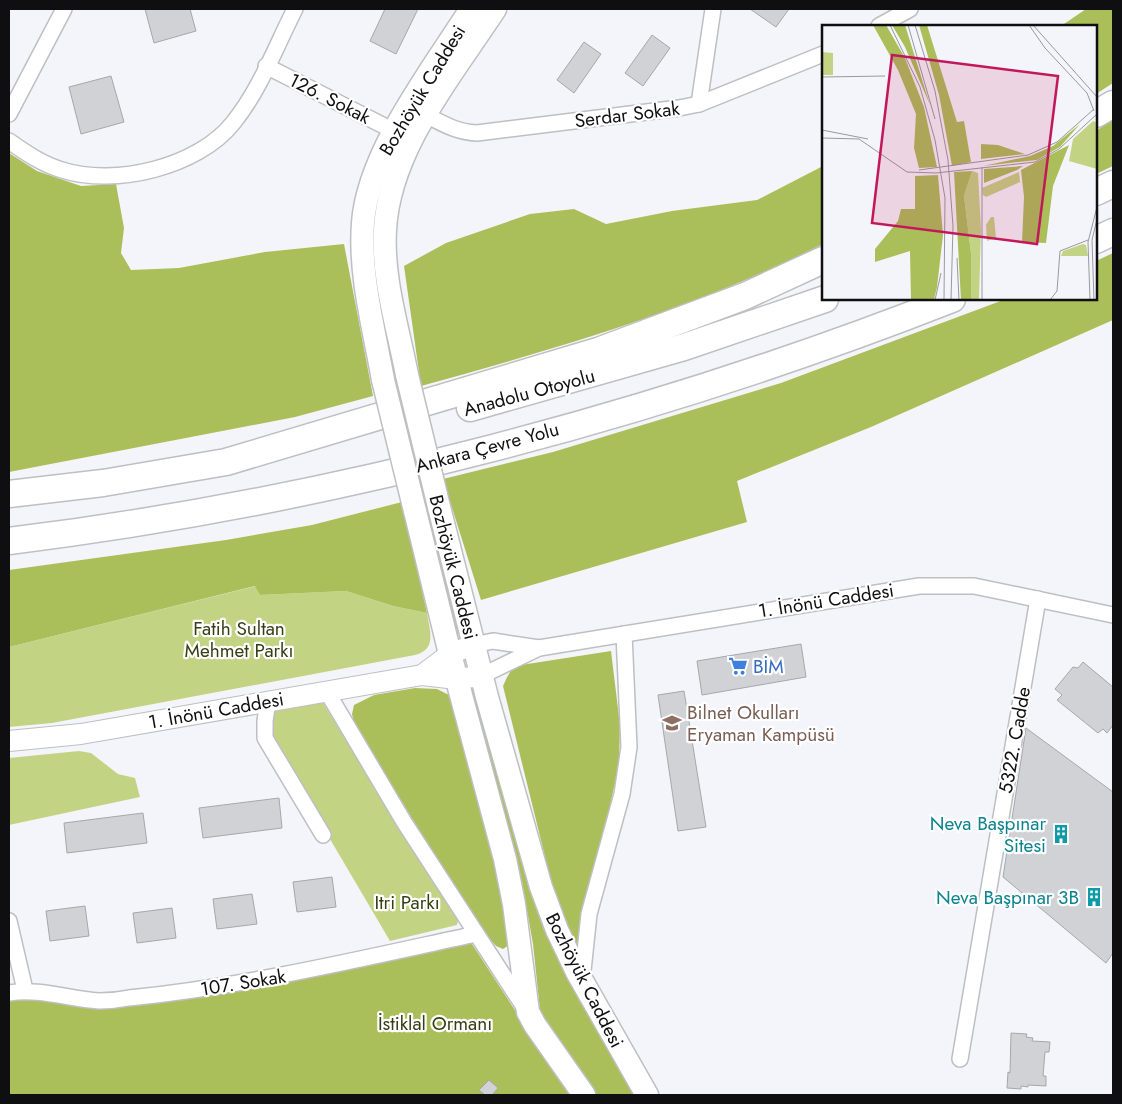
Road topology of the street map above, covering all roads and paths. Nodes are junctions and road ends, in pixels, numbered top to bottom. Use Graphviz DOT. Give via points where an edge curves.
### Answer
graph roads {
  1 [pos="64,9"];
  2 [pos="295,9"];
  3 [pos="471,9"];
  4 [pos="495,9"];
  5 [pos="713,9"];
  6 [pos="910,9"];
  7 [pos="881,25"];
  8 [pos="822,54"];
  9 [pos="266,66"];
  10 [pos="699,104"];
  11 [pos="1113,104"];
  12 [pos="1097,113"];
  13 [pos="9,114"];
  14 [pos="426,115"];
  15 [pos="394,131"];
  16 [pos="9,141"];
  17 [pos="1113,184"];
  18 [pos="1097,192"];
  19 [pos="1113,232"];
  20 [pos="1097,240"];
  21 [pos="822,260"];
  22 [pos="822,300"];
  23 [pos="949,300"];
  24 [pos="226,462"];
  25 [pos="9,494"];
  26 [pos="50,536"];
  27 [pos="9,541"];
  28 [pos="9,547"];
  29 [pos="1038,599"];
  30 [pos="1113,615"];
  31 [pos="624,634"];
  32 [pos="473,645"];
  33 [pos="539,648"];
  34 [pos="450,654"];
  35 [pos="422,675"];
  36 [pos="481,676"];
  37 [pos="457,679"];
  38 [pos="326,690"];
  39 [pos="268,700"];
  40 [pos="9,741"];
  41 [pos="323,835"];
  42 [pos="9,920"];
  43 [pos="476,934"];
  44 [pos="521,963"];
  45 [pos="499,970"];
  46 [pos="582,980"];
  47 [pos="25,990"];
  48 [pos="9,993"];
  49 [pos="528,1012"];
  50 [pos="960,1059"];
  51 [pos="584,1095"];
  52 [pos="647,1095"];
  1 -- 13 [label="street"];
  2 -- 9 [label="street"];
  3 -- 15 [label="main road, Bozhöyük Caddesi"];
  4 -- 14 [label="main road, Bozhöyük Caddesi"];
  5 -- 10 [label="street"];
  6 -- 7 [label="street"];
  8 -- 10 [label="street, Serdar Sokak"];
  9 -- 15 [label="street, 126. Sokak"];
  9 -- 16 [label="street" via="242,110 224,133 198,152 170,164 126,174 82,175 45,164"];
  10 -- 14 [label="street, Serdar Sokak" via="477,133 451,128"];
  11 -- 12 [label="highway"];
  14 -- 32 [label="main road, Bozhöyük Caddesi, bridge" via="414,132 397,171 387,206 384,231 386,269 407,375"];
  15 -- 34 [label="main road, Bozhöyük Caddesi, bridge" via="372,180 362,224 363,267 383,380"];
  17 -- 18 [label="highway"];
  19 -- 20 [label="highway"];
  21 -- 24 [label="highway" via="745,296 598,351"];
  22 -- 24 [label="highway, Anadolu Otoyolu" via="674,350 475,407"];
  23 -- 26 [label="highway, Ankara Çevre Yolu" via="835,342 605,417 360,480 240,505"];
  24 -- 25 [label="highway" via="103,483"];
  26 -- 27 [label="highway, Ankara Çevre Yolu"];
  26 -- 28 [label="highway"];
  29 -- 30 [label="street, 1. İnönü Caddesi"];
  29 -- 31 [label="street, 1. İnönü Caddesi" via="974,586 919,586"];
  29 -- 50 [label="street, 5322. Cadde"];
  31 -- 33 [label="street, 1. İnönü Caddesi"];
  31 -- 46 [label="street" via="629,747 622,794 590,914"];
  32 -- 33 [label="street" via="493,641"];
  32 -- 34 [label="street, 1. İnönü Caddesi"];
  32 -- 36 [label="main road, Bozhöyük Caddesi"];
  33 -- 36 [label="street"];
  34 -- 35 [label="street, 1. İnönü Caddesi"];
  34 -- 37 [label="main road, Bozhöyük Caddesi"];
  35 -- 37 [label="street, 1. İnönü Caddesi"];
  35 -- 38 [label="street, 1. İnönü Caddesi"];
  36 -- 37 [label="street, 1. İnönü Caddesi"];
  36 -- 46 [label="main road, Bozhöyük Caddesi" via="541,887 556,930"];
  37 -- 44 [label="main road, Bozhöyük Caddesi" via="506,859"];
  38 -- 39 [label="street, 1. İnönü Caddesi"];
  38 -- 43 [label="street" via="404,822"];
  39 -- 40 [label="street, 1. İnönü Caddesi" via="81,734"];
  39 -- 41 [label="street" via="265,738"];
  42 -- 47 [label="street"];
  43 -- 45 [label="street"];
  43 -- 47 [label="street, 107. Sokak" via="340,965 128,999 99,1001"];
  44 -- 45 [label="street" via="512,973"];
  44 -- 49 [label="main road, Bozhöyük Caddesi"];
  45 -- 49 [label="street"];
  46 -- 52 [label="main road, Bozhöyük Caddesi"];
  47 -- 48 [label="street, 107. Sokak"];
  49 -- 51 [label="main road, Bozhöyük Caddesi"];
}
